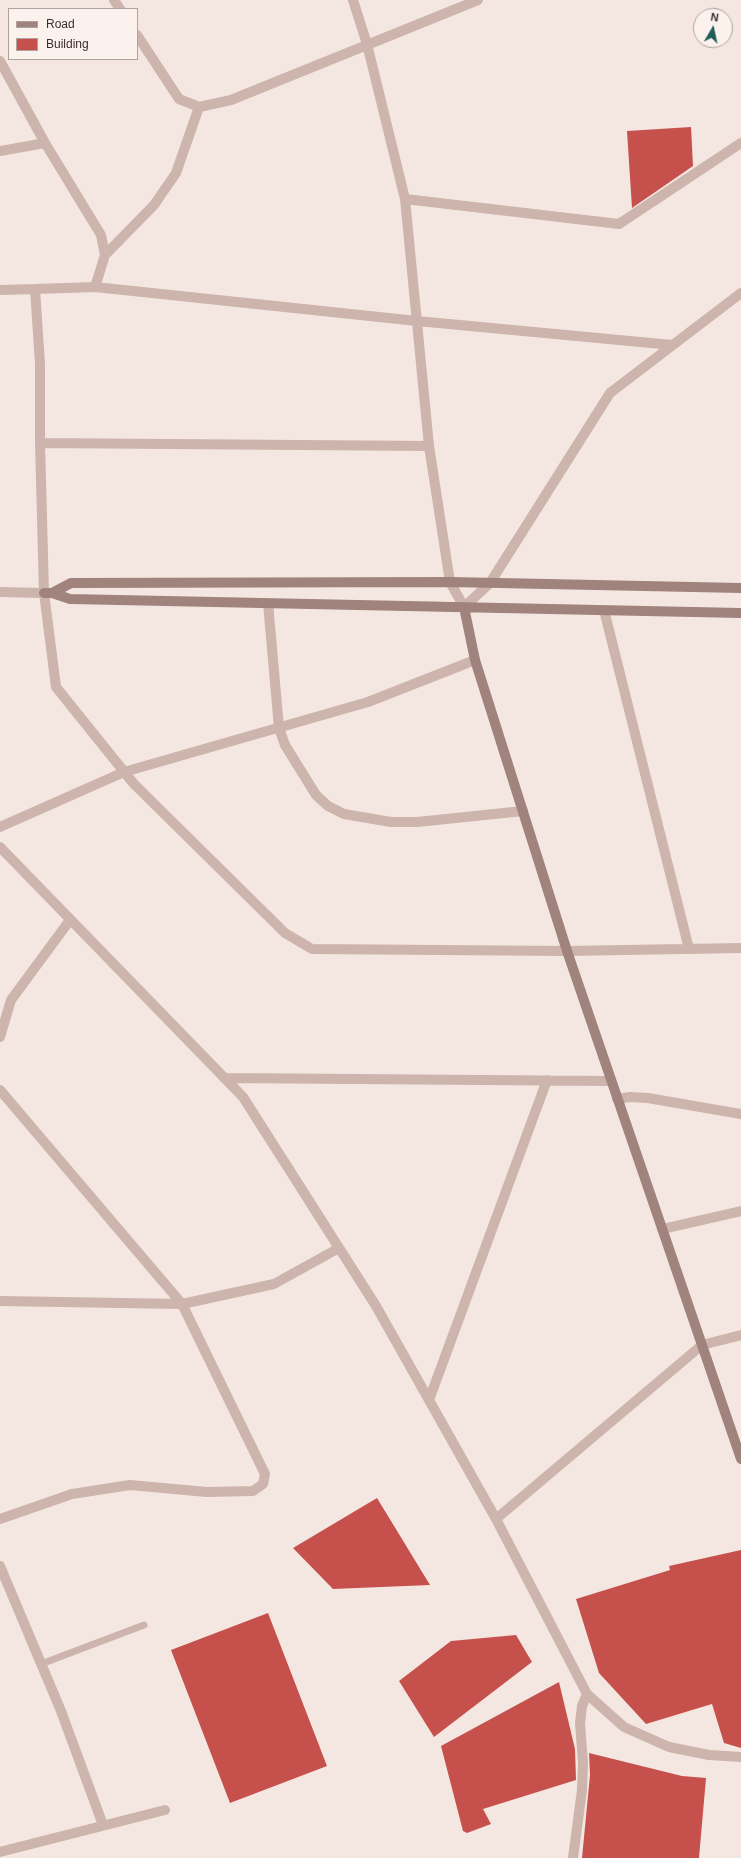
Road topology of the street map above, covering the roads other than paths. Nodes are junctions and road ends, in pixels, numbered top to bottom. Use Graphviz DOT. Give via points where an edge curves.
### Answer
graph roads {
  1 [pos="353,0"];
  2 [pos="478,0"];
  3 [pos="138,37"];
  4 [pos="367,44"];
  5 [pos="0,61"];
  6 [pos="199,107"];
  7 [pos="46,143"];
  8 [pos="741,143"];
  9 [pos="0,151"];
  10 [pos="405,199"];
  11 [pos="105,255"];
  12 [pos="95,287"];
  13 [pos="35,289"];
  14 [pos="0,290"];
  15 [pos="741,293"];
  16 [pos="417,322"];
  17 [pos="672,345"];
  18 [pos="40,443"];
  19 [pos="429,446"];
  20 [pos="450,582"];
  21 [pos="490,583"];
  22 [pos="741,588"];
  23 [pos="0,592"];
  24 [pos="48,593"];
  25 [pos="268,603"];
  26 [pos="464,607"];
  27 [pos="604,610"];
  28 [pos="741,613"];
  29 [pos="475,660"];
  30 [pos="279,728"];
  31 [pos="124,772"];
  32 [pos="523,811"];
  33 [pos="0,827"];
  34 [pos="0,847"];
  35 [pos="70,920"];
  36 [pos="741,948"];
  37 [pos="689,950"];
  38 [pos="567,952"];
  39 [pos="0,1037"];
  40 [pos="224,1078"];
  41 [pos="547,1080"];
  42 [pos="611,1081"];
  43 [pos="0,1091"];
  44 [pos="617,1099"];
  45 [pos="741,1114"];
  46 [pos="741,1211"];
  47 [pos="662,1229"];
  48 [pos="339,1248"];
  49 [pos="0,1301"];
  50 [pos="182,1304"];
  51 [pos="741,1335"];
  52 [pos="702,1345"];
  53 [pos="429,1400"];
  54 [pos="741,1456"];
  55 [pos="0,1519"];
  56 [pos="496,1519"];
  57 [pos="0,1566"];
  58 [pos="144,1626"];
  59 [pos="41,1664"];
  60 [pos="587,1694"];
  61 [pos="741,1757"];
  62 [pos="165,1810"];
  63 [pos="103,1825"];
  64 [pos="0,1852"];
  65 [pos="573,1858"];
  1 -- 4 [label="street"];
  2 -- 4 [label="street"];
  3 -- 6 [label="street" via="179,99"];
  4 -- 6 [label="street" via="232,100"];
  4 -- 10 [label="street"];
  5 -- 7 [label="street"];
  6 -- 11 [label="street" via="176,173 154,205"];
  7 -- 9 [label="street"];
  7 -- 11 [label="street" via="101,235"];
  8 -- 10 [label="street" via="619,224"];
  10 -- 16 [label="street"];
  11 -- 12 [label="street"];
  12 -- 13 [label="street"];
  12 -- 16 [label="street"];
  13 -- 14 [label="street"];
  13 -- 18 [label="street" via="40,364"];
  15 -- 17 [label="street"];
  16 -- 17 [label="street"];
  16 -- 19 [label="street"];
  17 -- 21 [label="street" via="610,393"];
  18 -- 19 [label="street"];
  18 -- 24 [label="street"];
  19 -- 20 [label="street"];
  20 -- 21 [label="street"];
  20 -- 24 [label="street" via="71,583"];
  20 -- 26 [label="street"];
  21 -- 22 [label="street"];
  21 -- 26 [label="street"];
  23 -- 24 [label="street"];
  24 -- 25 [label="street" via="70,599"];
  24 -- 31 [label="street" via="56,687"];
  25 -- 26 [label="street"];
  25 -- 30 [label="street"];
  26 -- 27 [label="street"];
  26 -- 29 [label="street"];
  27 -- 28 [label="street"];
  27 -- 37 [label="street"];
  29 -- 30 [label="street" via="368,702"];
  29 -- 32 [label="street"];
  30 -- 31 [label="street"];
  30 -- 32 [label="street" via="285,745 316,795 328,806 344,814 391,822 417,822"];
  31 -- 33 [label="street"];
  31 -- 38 [label="street" via="285,933 312,949"];
  32 -- 38 [label="street"];
  34 -- 35 [label="street"];
  35 -- 39 [label="street" via="11,1000"];
  35 -- 40 [label="street"];
  36 -- 37 [label="street"];
  37 -- 38 [label="street"];
  38 -- 42 [label="street"];
  40 -- 41 [label="street"];
  40 -- 48 [label="street" via="243,1097"];
  41 -- 42 [label="street"];
  41 -- 53 [label="street"];
  42 -- 44 [label="street"];
  43 -- 50 [label="street"];
  44 -- 45 [label="street" via="648,1098"];
  44 -- 47 [label="street"];
  46 -- 47 [label="street"];
  47 -- 52 [label="street"];
  48 -- 50 [label="street" via="274,1284"];
  48 -- 53 [label="street" via="376,1306"];
  49 -- 50 [label="street"];
  50 -- 55 [label="street" via="265,1474 263,1484 253,1491 207,1492 130,1485 72,1494"];
  51 -- 52 [label="street"];
  52 -- 54 [label="street"];
  52 -- 56 [label="street"];
  53 -- 56 [label="street"];
  56 -- 60 [label="street"];
  57 -- 59 [label="street"];
  58 -- 59 [label="lane"];
  59 -- 63 [label="street"];
  60 -- 61 [label="street" via="624,1727 669,1747 709,1755"];
  60 -- 65 [label="street" via="582,1706 580,1723 582,1790"];
  62 -- 63 [label="street"];
  63 -- 64 [label="street"];
}
